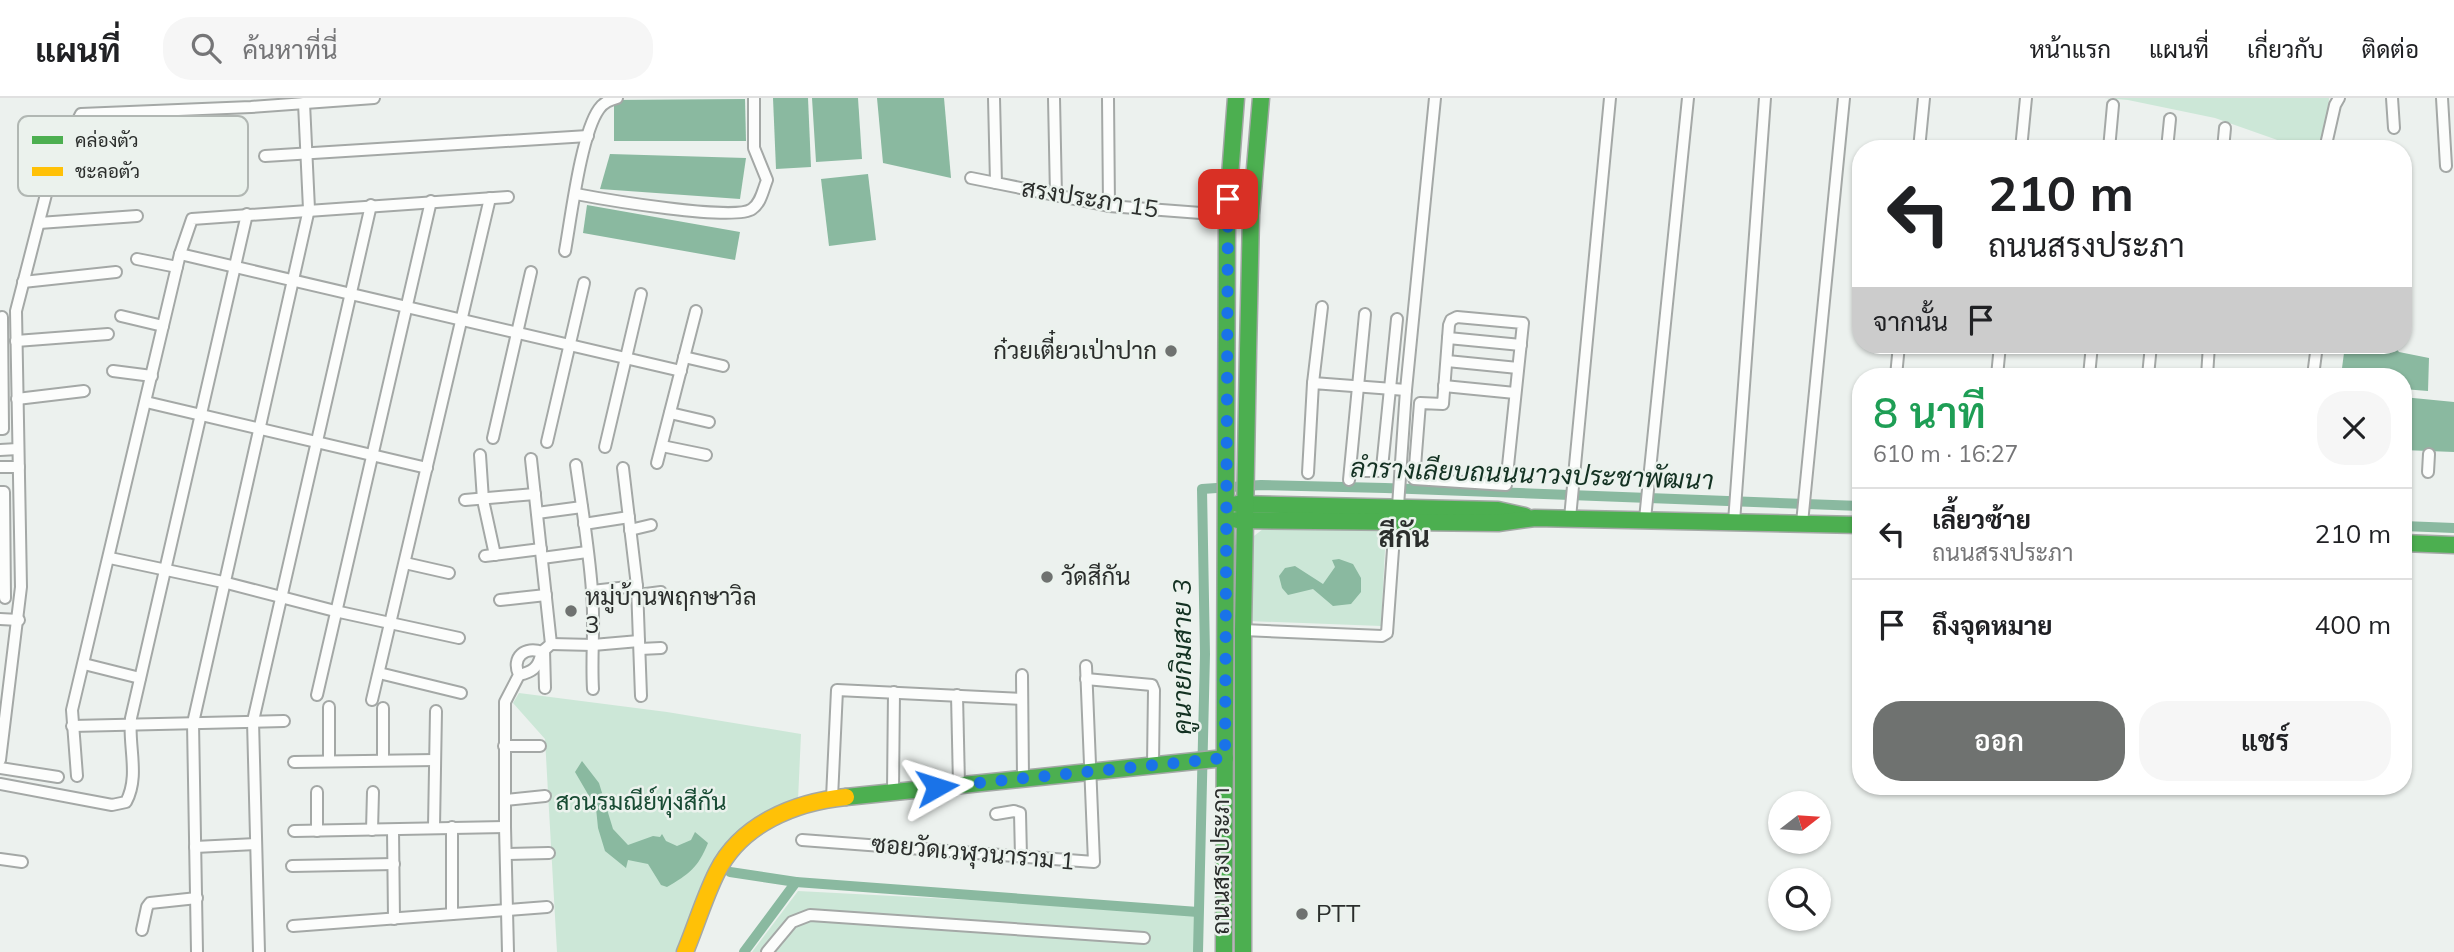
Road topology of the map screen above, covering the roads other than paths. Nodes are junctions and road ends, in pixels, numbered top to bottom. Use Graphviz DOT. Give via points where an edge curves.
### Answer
graph roads {
  1 [pos="374,98"];
  2 [pos="617,98"];
  3 [pos="754,98"];
  4 [pos="994,98"];
  5 [pos="1054,98"];
  6 [pos="1108,98"];
  7 [pos="1236,98"];
  8 [pos="1261,98"];
  9 [pos="1435,98"];
  10 [pos="1610,98"];
  11 [pos="1688,98"];
  12 [pos="1765,98"];
  13 [pos="1844,98"];
  14 [pos="1924,98"];
  15 [pos="2026,98"];
  16 [pos="2339,98"];
  17 [pos="2392,98"];
  18 [pos="2442,98"];
  19 [pos="304,103"];
  20 [pos="2113,105"];
  21 [pos="80,116"];
  22 [pos="2170,119"];
  23 [pos="2225,128"];
  24 [pos="2394,128"];
  25 [pos="588,136"];
  26 [pos="1920,140"];
  27 [pos="2022,140"];
  28 [pos="2110,140"];
  29 [pos="2169,140"];
  30 [pos="2224,140"];
  31 [pos="2327,140"];
  32 [pos="307,154"];
  33 [pos="264,156"];
  34 [pos="2446,166"];
  35 [pos="971,178"];
  36 [pos="996,183"];
  37 [pos="576,194"];
  38 [pos="45,196"];
  39 [pos="1056,196"];
  40 [pos="508,197"];
  41 [pos="490,198"];
  42 [pos="431,201"];
  43 [pos="371,205"];
  44 [pos="1109,206"];
  45 [pos="309,209"];
  46 [pos="247,214"];
  47 [pos="1227,215"];
  48 [pos="137,216"];
  49 [pos="38,223"];
  50 [pos="565,251"];
  51 [pos="180,254"];
  52 [pos="137,259"];
  53 [pos="177,267"];
  54 [pos="236,267"];
  55 [pos="116,272"];
  56 [pos="531,272"];
  57 [pos="294,281"];
  58 [pos="23,282"];
  59 [pos="584,283"];
  60 [pos="351,294"];
  61 [pos="641,294"];
  62 [pos="407,307"];
  63 [pos="1322,307"];
  64 [pos="696,311"];
  65 [pos="1365,314"];
  66 [pos="121,316"];
  67 [pos="2,317"];
  68 [pos="1397,319"];
  69 [pos="461,320"];
  70 [pos="163,326"];
  71 [pos="108,334"];
  72 [pos="517,335"];
  73 [pos="1448,338"];
  74 [pos="16,341"];
  75 [pos="570,345"];
  76 [pos="1521,345"];
  77 [pos="1227,351"];
  78 [pos="1248,351"];
  79 [pos="684,357"];
  80 [pos="626,358"];
  81 [pos="1447,361"];
  82 [pos="723,366"];
  83 [pos="1518,368"];
  84 [pos="113,371"];
  85 [pos="681,371"];
  86 [pos="152,376"];
  87 [pos="1313,383"];
  88 [pos="1359,386"];
  89 [pos="1444,386"];
  90 [pos="1390,389"];
  91 [pos="1406,390"];
  92 [pos="85,391"];
  93 [pos="1515,393"];
  94 [pos="18,399"];
  95 [pos="146,402"];
  96 [pos="670,413"];
  97 [pos="202,415"];
  98 [pos="709,422"];
  99 [pos="259,428"];
  100 [pos="0,429"];
  101 [pos="493,438"];
  102 [pos="316,442"];
  103 [pos="547,442"];
  104 [pos="662,446"];
  105 [pos="605,447"];
  106 [pos="18,449"];
  107 [pos="0,450"];
  108 [pos="2429,454"];
  109 [pos="372,455"];
  110 [pos="480,455"];
  111 [pos="706,455"];
  112 [pos="531,459"];
  113 [pos="657,463"];
  114 [pos="576,465"];
  115 [pos="0,467"];
  116 [pos="19,467"];
  117 [pos="427,468"];
  118 [pos="623,468"];
  119 [pos="2428,472"];
  120 [pos="1308,473"];
  121 [pos="0,492"];
  122 [pos="534,494"];
  123 [pos="1246,498"];
  124 [pos="466,500"];
  125 [pos="483,500"];
  126 [pos="1227,506"];
  127 [pos="582,507"];
  128 [pos="1397,511"];
  129 [pos="537,513"];
  130 [pos="1646,513"];
  131 [pos="1734,515"];
  132 [pos="629,517"];
  133 [pos="1570,518"];
  134 [pos="1803,519"];
  135 [pos="584,524"];
  136 [pos="1852,524"];
  137 [pos="651,525"];
  138 [pos="630,530"];
  139 [pos="2412,543"];
  140 [pos="2454,545"];
  141 [pos="587,552"];
  142 [pos="541,553"];
  143 [pos="110,558"];
  144 [pos="405,562"];
  145 [pos="166,570"];
  146 [pos="449,573"];
  147 [pos="223,582"];
  148 [pos="638,590"];
  149 [pos="592,591"];
  150 [pos="661,592"];
  151 [pos="545,595"];
  152 [pos="282,596"];
  153 [pos="5,598"];
  154 [pos="500,600"];
  155 [pos="335,611"];
  156 [pos="0,619"];
  157 [pos="19,620"];
  158 [pos="390,623"];
  159 [pos="1243,630"];
  160 [pos="459,638"];
  161 [pos="593,645"];
  162 [pos="639,645"];
  163 [pos="661,648"];
  164 [pos="546,649"];
  165 [pos="84,664"];
  166 [pos="1086,666"];
  167 [pos="379,673"];
  168 [pos="1022,675"];
  169 [pos="517,677"];
  170 [pos="140,678"];
  171 [pos="1086,679"];
  172 [pos="545,688"];
  173 [pos="593,689"];
  174 [pos="894,692"];
  175 [pos="461,693"];
  176 [pos="317,695"];
  177 [pos="957,695"];
  178 [pos="641,696"];
  179 [pos="1022,699"];
  180 [pos="372,700"];
  181 [pos="329,707"];
  182 [pos="383,708"];
  183 [pos="436,711"];
  184 [pos="253,721"];
  185 [pos="284,721"];
  186 [pos="193,723"];
  187 [pos="130,724"];
  188 [pos="72,726"];
  189 [pos="504,746"];
  190 [pos="540,746"];
  191 [pos="1212,759"];
  192 [pos="0,760"];
  193 [pos="329,760"];
  194 [pos="383,760"];
  195 [pos="435,760"];
  196 [pos="294,762"];
  197 [pos="1153,764"];
  198 [pos="0,768"];
  199 [pos="1091,771"];
  200 [pos="77,776"];
  201 [pos="58,777"];
  202 [pos="1023,778"];
  203 [pos="0,784"];
  204 [pos="959,785"];
  205 [pos="894,791"];
  206 [pos="317,792"];
  207 [pos="373,792"];
  208 [pos="545,796"];
  209 [pos="832,797"];
  210 [pos="505,800"];
  211 [pos="996,814"];
  212 [pos="433,827"];
  213 [pos="453,827"];
  214 [pos="505,827"];
  215 [pos="372,830"];
  216 [pos="393,830"];
  217 [pos="294,831"];
  218 [pos="317,831"];
  219 [pos="802,840"];
  220 [pos="256,845"];
  221 [pos="195,848"];
  222 [pos="549,853"];
  223 [pos="506,854"];
  224 [pos="1021,857"];
  225 [pos="0,859"];
  226 [pos="22,862"];
  227 [pos="394,864"];
  228 [pos="292,866"];
  229 [pos="197,898"];
  230 [pos="548,906"];
  231 [pos="508,910"];
  232 [pos="452,914"];
  233 [pos="394,919"];
  234 [pos="293,926"];
  235 [pos="142,930"];
  236 [pos="1144,938"];
  237 [pos="197,952"];
  238 [pos="259,952"];
  239 [pos="508,952"];
  240 [pos="685,952"];
  241 [pos="767,952"];
  242 [pos="1224,952"];
  243 [pos="1243,952"];
  1 -- 19 [label="street"];
  2 -- 25 [label="street" via="599,109"];
  3 -- 37 [label="street" via="754,148 766,180 751,210 709,212"];
  4 -- 36 [label="street, สรงประภา 15"];
  5 -- 39 [label="street"];
  6 -- 44 [label="street"];
  7 -- 47 [label="main road, ถนนสรงประภา"];
  8 -- 78 [label="main road, ถนนสรงประภา" via="1251,215"];
  9 -- 91 [label="street"];
  10 -- 133 [label="street"];
  11 -- 130 [label="street"];
  12 -- 131 [label="street"];
  13 -- 134 [label="street"];
  14 -- 26 [label="street"];
  15 -- 27 [label="street"];
  16 -- 31 [label="street"];
  17 -- 24 [label="street"];
  18 -- 34 [label="street"];
  19 -- 21 [label="street"];
  19 -- 32 [label="street"];
  20 -- 28 [label="street"];
  22 -- 29 [label="street"];
  23 -- 30 [label="street"];
  25 -- 32 [label="street"];
  25 -- 37 [label="street"];
  32 -- 33 [label="street"];
  32 -- 45 [label="street"];
  35 -- 36 [label="street"];
  36 -- 39 [label="street, สรงประภา 15"];
  37 -- 50 [label="street"];
  38 -- 49 [label="street"];
  39 -- 44 [label="street, สรงประภา 15"];
  40 -- 41 [label="street"];
  41 -- 42 [label="street"];
  41 -- 69 [label="street"];
  42 -- 43 [label="street"];
  42 -- 62 [label="street"];
  43 -- 45 [label="street"];
  43 -- 60 [label="street"];
  44 -- 47 [label="street, สรงประภา 15"];
  45 -- 46 [label="street"];
  45 -- 57 [label="street"];
  46 -- 51 [label="street" via="192,219"];
  46 -- 54 [label="street"];
  47 -- 77 [label="main road, ถนนสรงประภา"];
  48 -- 49 [label="street"];
  49 -- 58 [label="street"];
  51 -- 53 [label="street"];
  51 -- 54 [label="street"];
  52 -- 53 [label="street"];
  53 -- 70 [label="street"];
  54 -- 57 [label="street"];
  54 -- 97 [label="street"];
  55 -- 58 [label="street"];
  56 -- 72 [label="street"];
  57 -- 60 [label="street"];
  57 -- 99 [label="street"];
  58 -- 74 [label="street" via="16,311"];
  59 -- 75 [label="street"];
  60 -- 62 [label="street"];
  60 -- 102 [label="street"];
  61 -- 80 [label="street"];
  62 -- 69 [label="street"];
  62 -- 109 [label="street"];
  63 -- 87 [label="street"];
  64 -- 79 [label="street"];
  65 -- 88 [label="street"];
  66 -- 70 [label="street"];
  67 -- 100 [label="street"];
  68 -- 90 [label="street"];
  69 -- 72 [label="street"];
  69 -- 117 [label="street"];
  70 -- 86 [label="street"];
  71 -- 74 [label="street"];
  72 -- 75 [label="street"];
  72 -- 101 [label="street"];
  73 -- 76 [label="street"];
  73 -- 76 [label="street" via="1451,320 1457,317 1523,323"];
  73 -- 81 [label="street"];
  74 -- 94 [label="street"];
  75 -- 80 [label="street"];
  75 -- 103 [label="street"];
  76 -- 83 [label="street"];
  77 -- 78 [label="main road"];
  77 -- 126 [label="main road, ถนนสรงประภา"];
  78 -- 123 [label="main road, ถนนสรงประภา"];
  79 -- 82 [label="street"];
  79 -- 85 [label="street"];
  80 -- 85 [label="street"];
  80 -- 105 [label="street"];
  81 -- 83 [label="street"];
  81 -- 89 [label="street"];
  83 -- 93 [label="street"];
  84 -- 86 [label="street"];
  85 -- 96 [label="street"];
  86 -- 95 [label="street"];
  87 -- 88 [label="street"];
  87 -- 120 [label="street"];
  88 -- 90 [label="street"];
  88 -- 90 [label="street" via="1350,475 1382,468"];
  89 -- 93 [label="street"];
  89 -- 93 [label="street" via="1443,404 1420,403 1414,479 1506,485"];
  90 -- 91 [label="street"];
  91 -- 128 [label="street"];
  92 -- 94 [label="street"];
  94 -- 106 [label="street"];
  95 -- 97 [label="street"];
  95 -- 143 [label="street"];
  96 -- 98 [label="street"];
  96 -- 104 [label="street"];
  97 -- 99 [label="street"];
  97 -- 145 [label="street"];
  99 -- 102 [label="street"];
  99 -- 147 [label="street"];
  102 -- 109 [label="street"];
  102 -- 152 [label="street"];
  104 -- 111 [label="street"];
  104 -- 113 [label="street"];
  106 -- 107 [label="street"];
  106 -- 116 [label="street"];
  108 -- 119 [label="street"];
  109 -- 117 [label="street"];
  109 -- 155 [label="street"];
  110 -- 125 [label="street"];
  112 -- 122 [label="street"];
  114 -- 127 [label="street"];
  115 -- 116 [label="street"];
  116 -- 157 [label="street"];
  117 -- 144 [label="street"];
  118 -- 132 [label="street"];
  121 -- 153 [label="street" via="4,492"];
  122 -- 125 [label="street"];
  122 -- 129 [label="street"];
  123 -- 126 [label="main road"];
  123 -- 128 [label="main road"];
  123 -- 159 [label="main road, ถนนสรงประภา"];
  124 -- 125 [label="street"];
  125 -- 142 [label="street" via="490,556"];
  126 -- 191 [label="main road, ถนนสรงประภา"];
  127 -- 129 [label="street"];
  127 -- 135 [label="street"];
  128 -- 133 [label="main road" via="1498,509 1535,518"];
  128 -- 159 [label="street" via="1387,633"];
  129 -- 142 [label="street"];
  130 -- 131 [label="main road"];
  130 -- 133 [label="main road"];
  131 -- 134 [label="main road"];
  132 -- 135 [label="street"];
  132 -- 138 [label="street"];
  134 -- 136 [label="main road"];
  135 -- 141 [label="street"];
  137 -- 138 [label="street"];
  138 -- 148 [label="street"];
  139 -- 140 [label="main road"];
  141 -- 142 [label="street"];
  141 -- 149 [label="street"];
  142 -- 151 [label="street"];
  143 -- 145 [label="street"];
  143 -- 165 [label="street"];
  144 -- 146 [label="street"];
  144 -- 158 [label="street"];
  145 -- 147 [label="street"];
  145 -- 170 [label="street"];
  147 -- 152 [label="street"];
  147 -- 186 [label="street"];
  148 -- 149 [label="street"];
  148 -- 150 [label="street"];
  148 -- 162 [label="street"];
  149 -- 161 [label="street"];
  151 -- 154 [label="street"];
  151 -- 164 [label="street"];
  152 -- 155 [label="street"];
  152 -- 184 [label="street"];
  155 -- 158 [label="street"];
  155 -- 176 [label="street"];
  156 -- 157 [label="street"];
  157 -- 192 [label="street"];
  158 -- 160 [label="street"];
  158 -- 167 [label="street"];
  159 -- 243 [label="main road, ถนนสรงประภา"];
  161 -- 162 [label="street"];
  161 -- 164 [label="street"];
  161 -- 173 [label="street"];
  162 -- 163 [label="street"];
  162 -- 178 [label="street"];
  164 -- 169 [label="street" via="536,667"];
  164 -- 169 [label="street" via="523,652 517,658"];
  164 -- 172 [label="street"];
  165 -- 170 [label="street"];
  165 -- 188 [label="street"];
  166 -- 171 [label="street"];
  167 -- 175 [label="street"];
  167 -- 180 [label="street"];
  168 -- 179 [label="street"];
  169 -- 189 [label="street" via="505,702"];
  170 -- 187 [label="street"];
  171 -- 197 [label="street" via="1152,685"];
  171 -- 199 [label="street"];
  174 -- 177 [label="street"];
  174 -- 205 [label="street"];
  174 -- 209 [label="street" via="837,690"];
  177 -- 179 [label="street"];
  177 -- 204 [label="street"];
  179 -- 202 [label="street"];
  181 -- 193 [label="street"];
  182 -- 194 [label="street"];
  183 -- 195 [label="street"];
  184 -- 185 [label="street"];
  184 -- 186 [label="street"];
  184 -- 220 [label="street"];
  186 -- 187 [label="street"];
  186 -- 221 [label="street"];
  187 -- 188 [label="street"];
  187 -- 203 [label="street" via="133,766 126,802 112,805"];
  188 -- 200 [label="street"];
  189 -- 190 [label="street"];
  189 -- 210 [label="street"];
  191 -- 197 [label="main road"];
  191 -- 242 [label="main road, ถนนสรงประภา"];
  193 -- 194 [label="street"];
  193 -- 196 [label="street"];
  194 -- 195 [label="street"];
  195 -- 212 [label="street"];
  197 -- 199 [label="main road"];
  198 -- 201 [label="street"];
  199 -- 202 [label="main road"];
  199 -- 224 [label="street, ซอยวัดเวฬุวนาราม 1" via="1094,862"];
  202 -- 204 [label="main road"];
  204 -- 205 [label="main road"];
  205 -- 209 [label="main road"];
  206 -- 218 [label="street"];
  207 -- 215 [label="street"];
  208 -- 210 [label="street"];
  209 -- 240 [label="main road" via="791,808 738,841 723,862"];
  210 -- 214 [label="street"];
  211 -- 224 [label="street" via="1020,813"];
  212 -- 213 [label="street"];
  212 -- 216 [label="street"];
  213 -- 214 [label="street"];
  213 -- 232 [label="street"];
  214 -- 223 [label="street"];
  215 -- 216 [label="street"];
  215 -- 218 [label="street"];
  216 -- 227 [label="street"];
  217 -- 218 [label="street"];
  219 -- 224 [label="street, ซอยวัดเวฬุวนาราม 1"];
  220 -- 221 [label="street"];
  220 -- 238 [label="street"];
  221 -- 229 [label="street"];
  222 -- 223 [label="street"];
  223 -- 231 [label="street"];
  225 -- 226 [label="street"];
  227 -- 228 [label="street"];
  227 -- 233 [label="street"];
  229 -- 235 [label="street" via="150,903"];
  229 -- 237 [label="street"];
  230 -- 231 [label="street"];
  231 -- 232 [label="street"];
  231 -- 239 [label="street"];
  232 -- 233 [label="street"];
  233 -- 234 [label="street"];
  236 -- 241 [label="street" via="810,915 792,922"];
}
